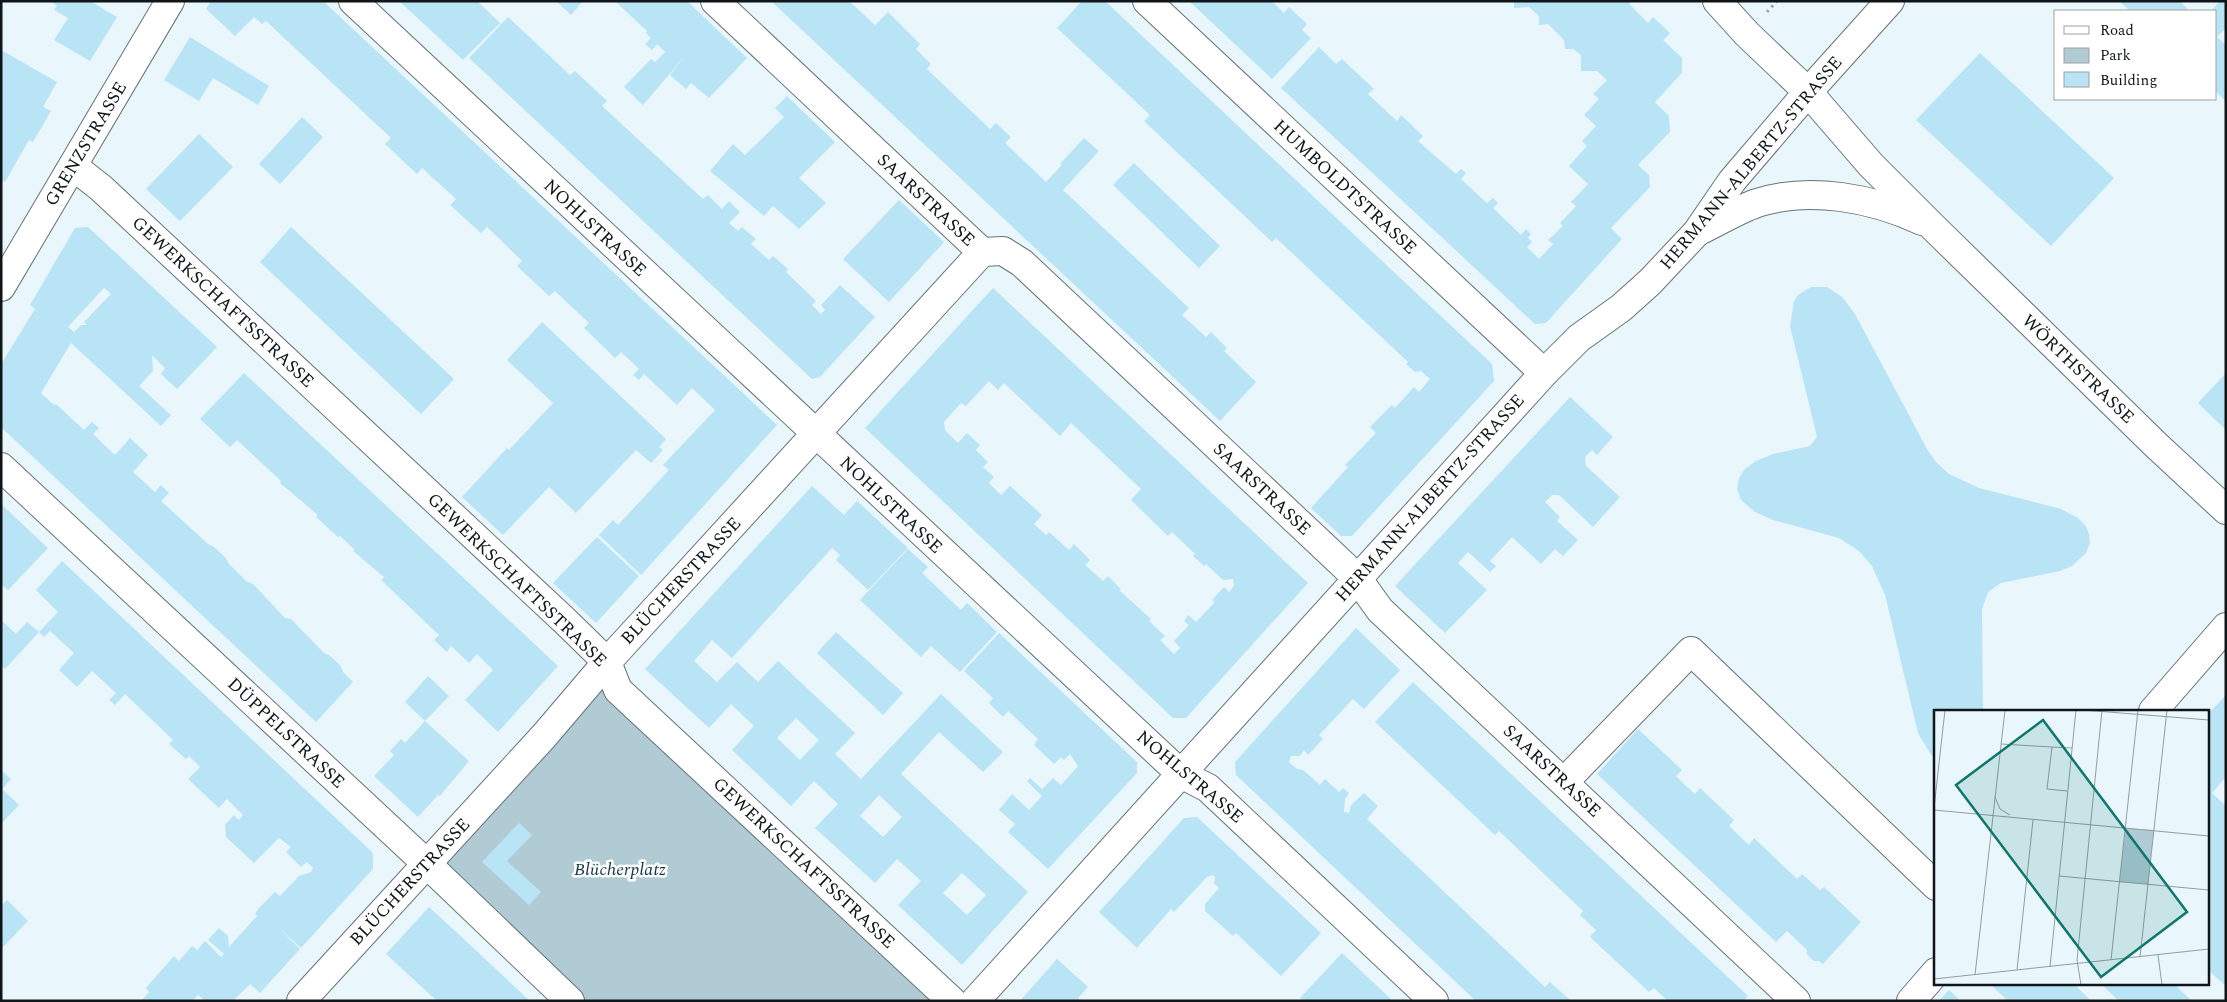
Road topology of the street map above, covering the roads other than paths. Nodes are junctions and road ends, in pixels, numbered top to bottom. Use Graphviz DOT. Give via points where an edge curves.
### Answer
graph roads {
  1 [pos="170,1"];
  2 [pos="353,1"];
  3 [pos="715,1"];
  4 [pos="1147,1"];
  5 [pos="1716,1"];
  6 [pos="1890,1"];
  7 [pos="1808,92"];
  8 [pos="73,166"];
  9 [pos="1932,226"];
  10 [pos="1698,232"];
  11 [pos="982,252"];
  12 [pos="1,287"];
  13 [pos="1544,372"];
  14 [pos="816,434"];
  15 [pos="1,467"];
  16 [pos="2226,510"];
  17 [pos="1357,578"];
  18 [pos="2226,626"];
  19 [pos="607,662"];
  20 [pos="2154,710"];
  21 [pos="1181,774"];
  22 [pos="1564,782"];
  23 [pos="426,863"];
  24 [pos="1934,884"];
  25 [pos="1934,974"];
  26 [pos="301,1001"];
  27 [pos="570,1001"];
  28 [pos="952,1001"];
  29 [pos="975,1001"];
  30 [pos="1434,1001"];
  31 [pos="1796,1001"];
  32 [pos="1910,1001"];
  1 -- 8 [label="street, GRENZSTRASSE"];
  2 -- 14 [label="street, NOHLSTRASSE"];
  3 -- 11 [label="street, SAARSTRASSE"];
  4 -- 13 [label="street, HUMBOLDTSTRASSE"];
  5 -- 7 [label="street, WÖRTHSTRASSE"];
  6 -- 7 [label="street, HERMANN-ALBERTZ-STRASSE"];
  7 -- 9 [label="street, WÖRTHSTRASSE" via="1872,165"];
  7 -- 10 [label="street, HERMANN-ALBERTZ-STRASSE" via="1732,181"];
  8 -- 12 [label="street, GRENZSTRASSE"];
  8 -- 19 [label="street, GEWERKSCHAFTSSTRASSE" via="122,208"];
  9 -- 10 [label="street, WÖRTHSTRASSE" via="1890,209 1832,196 1806,194 1757,203"];
  9 -- 16 [label="street, WÖRTHSTRASSE"];
  10 -- 13 [label="street, HERMANN-ALBERTZ-STRASSE" via="1650,282 1579,338"];
  11 -- 14 [label="street, BLÜCHERSTRASSE"];
  11 -- 17 [label="street, SAARSTRASSE" via="1003,251 1022,263"];
  13 -- 17 [label="street, HERMANN-ALBERTZ-STRASSE"];
  14 -- 19 [label="street, BLÜCHERSTRASSE"];
  14 -- 21 [label="street, NOHLSTRASSE"];
  15 -- 23 [label="street, DÜPPELSTRASSE"];
  17 -- 21 [label="street, HERMANN-ALBERTZ-STRASSE"];
  17 -- 22 [label="street, SAARSTRASSE" via="1380,610"];
  18 -- 20 [label="street"];
  19 -- 23 [label="street, BLÜCHERSTRASSE" via="537,744"];
  19 -- 28 [label="street, GEWERKSCHAFTSSTRASSE" via="618,690"];
  21 -- 29 [label="street, HERMANN-ALBERTZ-STRASSE"];
  21 -- 30 [label="street, NOHLSTRASSE" via="1208,788"];
  22 -- 24 [label="street" via="1691,651"];
  22 -- 31 [label="street, SAARSTRASSE"];
  23 -- 26 [label="street, BLÜCHERSTRASSE"];
  23 -- 27 [label="street, DÜPPELSTRASSE"];
  25 -- 32 [label="street"];
}
